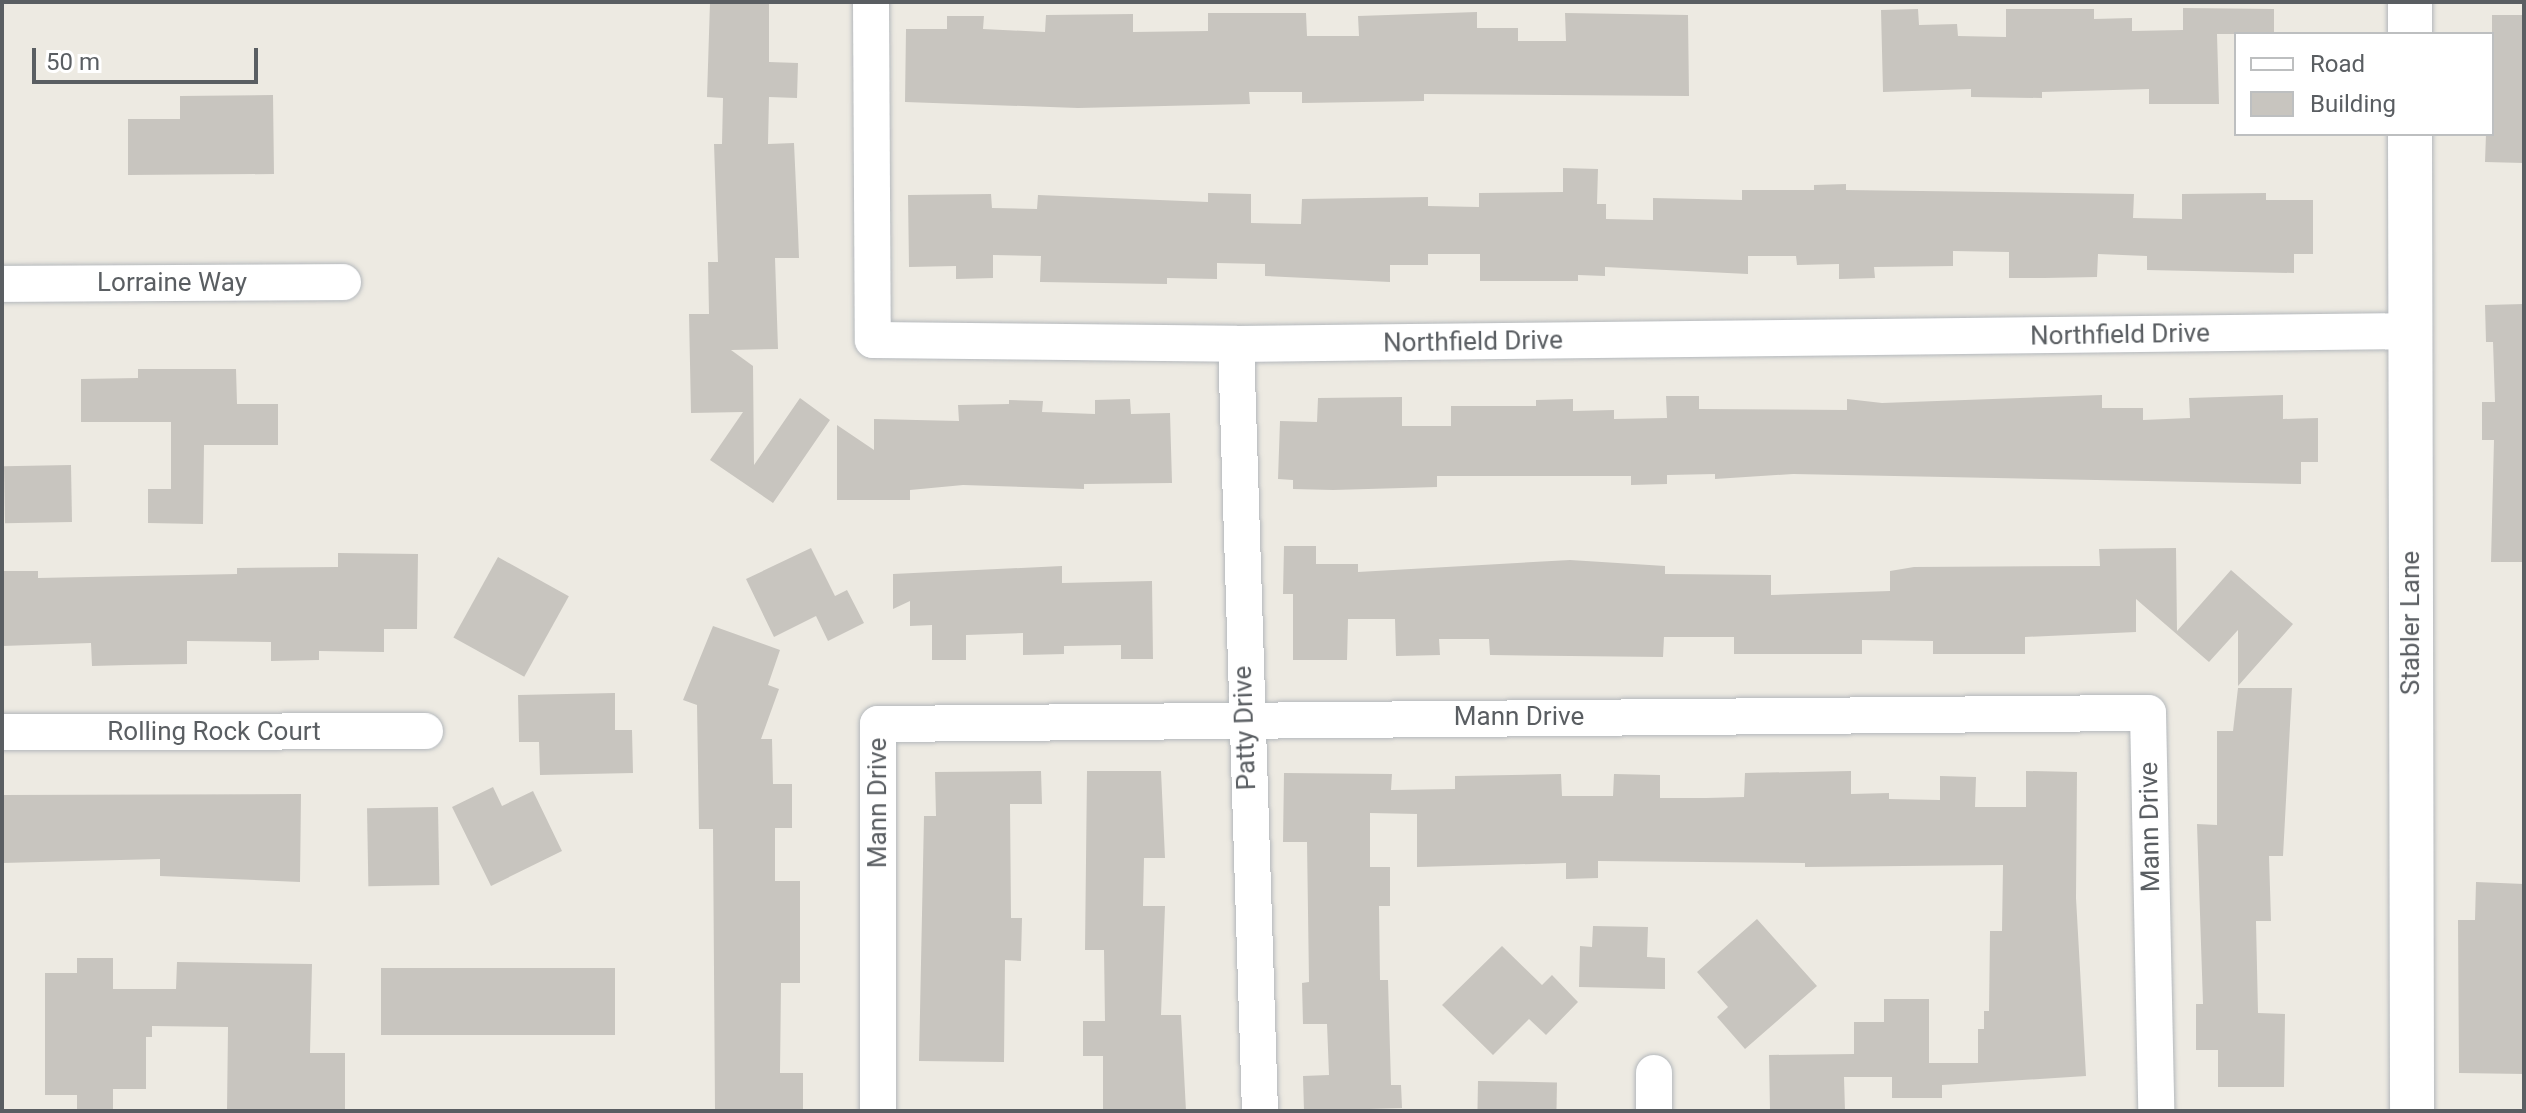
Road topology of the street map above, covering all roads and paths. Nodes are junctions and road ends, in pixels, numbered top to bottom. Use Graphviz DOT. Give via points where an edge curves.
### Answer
graph roads {
  1 [pos="871,2"];
  2 [pos="2410,2"];
  3 [pos="2410,32"];
  4 [pos="2410,136"];
  5 [pos="343,282"];
  6 [pos="2,284"];
  7 [pos="2410,331"];
  8 [pos="1236,344"];
  9 [pos="1245,719"];
  10 [pos="425,731"];
  11 [pos="2,732"];
  12 [pos="1654,1073"];
  13 [pos="878,1111"];
  14 [pos="1260,1111"];
  15 [pos="1654,1111"];
  16 [pos="2156,1111"];
  17 [pos="2412,1111"];
  1 -- 8 [label="street, Northfield Drive" via="873,340"];
  2 -- 3 [label="street"];
  4 -- 7 [label="street, Stabler Lane"];
  5 -- 6 [label="street, Lorraine Way"];
  7 -- 8 [label="street, Northfield Drive"];
  7 -- 17 [label="street, Stabler Lane"];
  8 -- 9 [label="street, Patty Drive"];
  9 -- 13 [label="street, Mann Drive" via="878,724"];
  9 -- 14 [label="street, Patty Drive"];
  9 -- 16 [label="street, Mann Drive" via="2148,713"];
  10 -- 11 [label="street, Rolling Rock Court"];
  12 -- 15 [label="street"];
}
